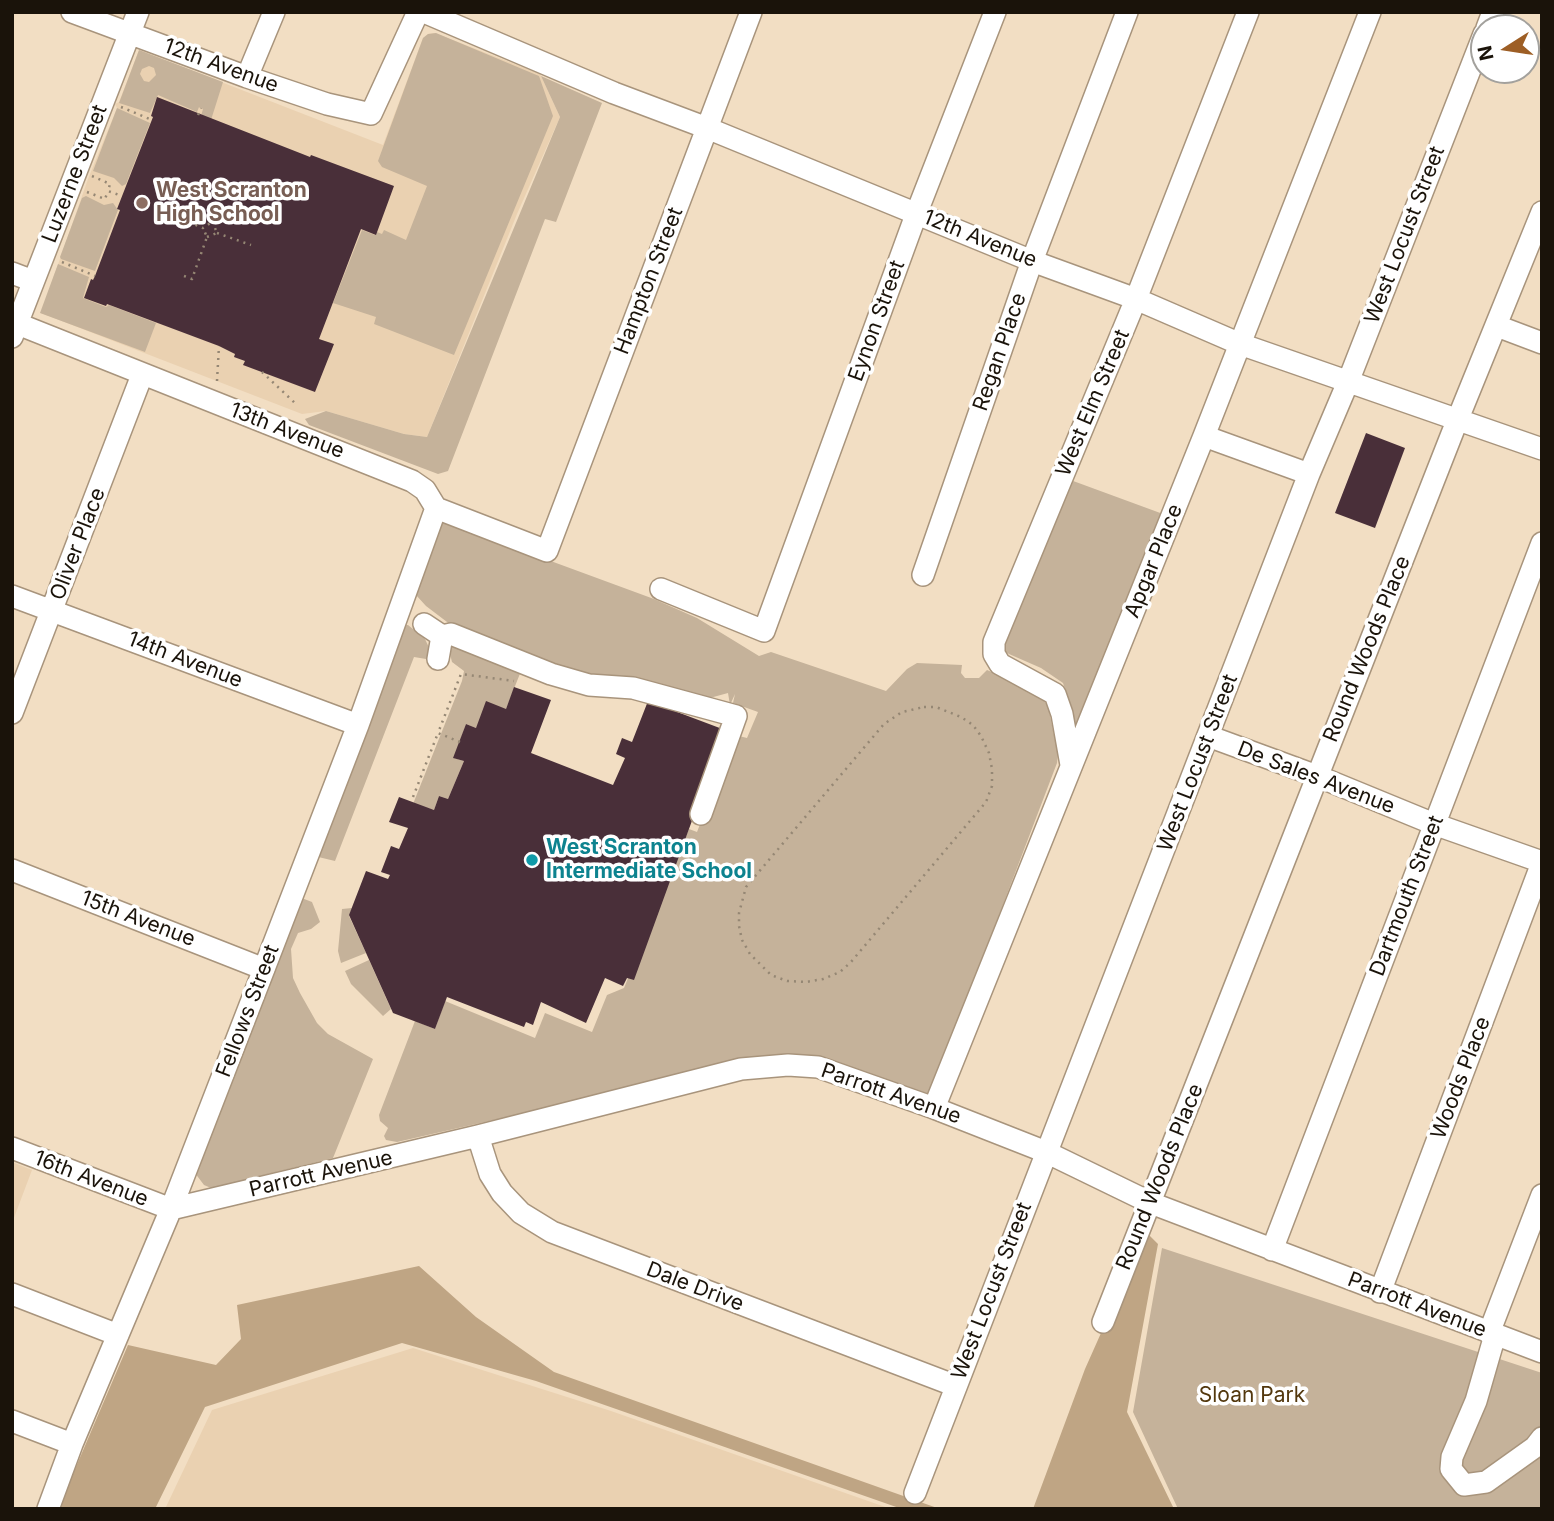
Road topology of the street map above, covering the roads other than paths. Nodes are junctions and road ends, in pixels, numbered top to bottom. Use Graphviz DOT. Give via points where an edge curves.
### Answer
graph roads {
  1 [pos="72,12"];
  2 [pos="138,12"];
  3 [pos="274,12"];
  4 [pos="418,12"];
  5 [pos="424,12"];
  6 [pos="751,12"];
  7 [pos="995,12"];
  8 [pos="1126,12"];
  9 [pos="1248,12"];
  10 [pos="1370,12"];
  11 [pos="130,33"];
  12 [pos="1470,70"];
  13 [pos="247,77"];
  14 [pos="707,128"];
  15 [pos="917,212"];
  16 [pos="1542,212"];
  17 [pos="1032,261"];
  18 [pos="12,273"];
  19 [pos="33,281"];
  20 [pos="1136,299"];
  21 [pos="1497,326"];
  22 [pos="15,330"];
  23 [pos="1240,344"];
  24 [pos="1542,344"];
  25 [pos="142,375"];
  26 [pos="1348,382"];
  27 [pos="1457,421"];
  28 [pos="1204,436"];
  29 [pos="1542,449"];
  30 [pos="1309,474"];
  31 [pos="436,508"];
  32 [pos="1542,543"];
  33 [pos="547,551"];
  34 [pos="923,575"];
  35 [pos="661,589"];
  36 [pos="12,596"];
  37 [pos="52,610"];
  38 [pos="438,659"];
  39 [pos="12,713"];
  40 [pos="358,725"];
  41 [pos="1208,736"];
  42 [pos="1071,767"];
  43 [pos="1317,776"];
  44 [pos="701,814"];
  45 [pos="1434,824"];
  46 [pos="1542,863"];
  47 [pos="12,870"];
  48 [pos="264,969"];
  49 [pos="934,1108"];
  50 [pos="478,1136"];
  51 [pos="12,1149"];
  52 [pos="1046,1152"];
  53 [pos="1542,1195"];
  54 [pos="1151,1203"];
  55 [pos="170,1209"];
  56 [pos="1272,1250"];
  57 [pos="1380,1292"];
  58 [pos="12,1294"];
  59 [pos="1103,1322"];
  60 [pos="1492,1334"];
  61 [pos="118,1335"];
  62 [pos="1542,1352"];
  63 [pos="956,1386"];
  64 [pos="12,1422"];
  65 [pos="1542,1438"];
  66 [pos="72,1444"];
  67 [pos="915,1493"];
  68 [pos="48,1509"];
  1 -- 11 [label="street, 12th Avenue"];
  2 -- 11 [label="street, Luzerne Street"];
  3 -- 13 [label="street"];
  4 -- 13 [label="street, 12th Avenue" via="371,114"];
  5 -- 14 [label="street, 12th Avenue"];
  6 -- 14 [label="street, Hampton Street"];
  7 -- 15 [label="street, Eynon Street"];
  8 -- 17 [label="street, Regan Place"];
  9 -- 20 [label="street, West Elm Street"];
  10 -- 23 [label="street, Apgar Place"];
  11 -- 13 [label="street, 12th Avenue"];
  11 -- 19 [label="street, Luzerne Street"];
  12 -- 26 [label="street, West Locust Street"];
  14 -- 15 [label="street, 12th Avenue"];
  14 -- 33 [label="street, Hampton Street"];
  15 -- 17 [label="street, 12th Avenue"];
  15 -- 35 [label="street, Eynon Street" via="764,631"];
  16 -- 21 [label="street, Round Woods Place"];
  17 -- 20 [label="street, 12th Avenue"];
  17 -- 34 [label="street, Regan Place"];
  18 -- 19 [label="street"];
  19 -- 22 [label="street, Luzerne Street"];
  20 -- 23 [label="street, 12th Avenue"];
  20 -- 42 [label="street, West Elm Street" via="994,642 1000,664 1055,694"];
  21 -- 24 [label="street"];
  21 -- 27 [label="street, Round Woods Place"];
  22 -- 25 [label="street, 13th Avenue"];
  23 -- 26 [label="street, 12th Avenue"];
  23 -- 28 [label="street, Apgar Place"];
  25 -- 31 [label="street, 13th Avenue" via="412,481 425,490"];
  25 -- 37 [label="street, Oliver Place"];
  26 -- 27 [label="street, 12th Avenue"];
  26 -- 30 [label="street, West Locust Street"];
  27 -- 29 [label="street, 12th Avenue"];
  27 -- 43 [label="street, Round Woods Place"];
  28 -- 30 [label="street"];
  28 -- 42 [label="street, Apgar Place"];
  30 -- 41 [label="street, West Locust Street"];
  31 -- 33 [label="street, 13th Avenue"];
  31 -- 40 [label="street, Fellows Street"];
  32 -- 45 [label="street, Dartmouth Street"];
  36 -- 37 [label="street, 14th Avenue"];
  37 -- 39 [label="street, Oliver Place"];
  37 -- 40 [label="street, 14th Avenue"];
  38 -- 44 [label="street" via="433,630 589,685 633,688 736,716"];
  40 -- 48 [label="street, Fellows Street"];
  41 -- 43 [label="street, De Sales Avenue"];
  41 -- 52 [label="street, West Locust Street"];
  42 -- 49 [label="street, Apgar Place"];
  43 -- 45 [label="street, De Sales Avenue"];
  43 -- 54 [label="street, Round Woods Place"];
  45 -- 46 [label="street, De Sales Avenue"];
  45 -- 56 [label="street, Dartmouth Street"];
  46 -- 57 [label="street, Woods Place"];
  47 -- 48 [label="street, 15th Avenue"];
  48 -- 55 [label="street, Fellows Street"];
  49 -- 50 [label="street, Parrott Avenue" via="818,1068 788,1065 741,1069"];
  49 -- 52 [label="street, Parrott Avenue"];
  50 -- 55 [label="street, Parrott Avenue"];
  50 -- 63 [label="street, Dale Drive" via="490,1174 502,1193 521,1213 552,1232"];
  51 -- 55 [label="street, 16th Avenue"];
  52 -- 54 [label="street, Parrott Avenue"];
  52 -- 63 [label="street, West Locust Street"];
  53 -- 60 [label="street"];
  54 -- 56 [label="street, Parrott Avenue"];
  54 -- 59 [label="street, Round Woods Place"];
  55 -- 61 [label="street, Fellows Street"];
  56 -- 57 [label="street, Parrott Avenue"];
  57 -- 60 [label="street, Parrott Avenue"];
  58 -- 61 [label="street"];
  60 -- 62 [label="street, Parrott Avenue"];
  60 -- 65 [label="street" via="1476,1401 1451,1469 1464,1485 1486,1482"];
  61 -- 66 [label="street, Fellows Street"];
  63 -- 67 [label="street, West Locust Street"];
  64 -- 66 [label="street"];
  66 -- 68 [label="street, Fellows Street"];
}
